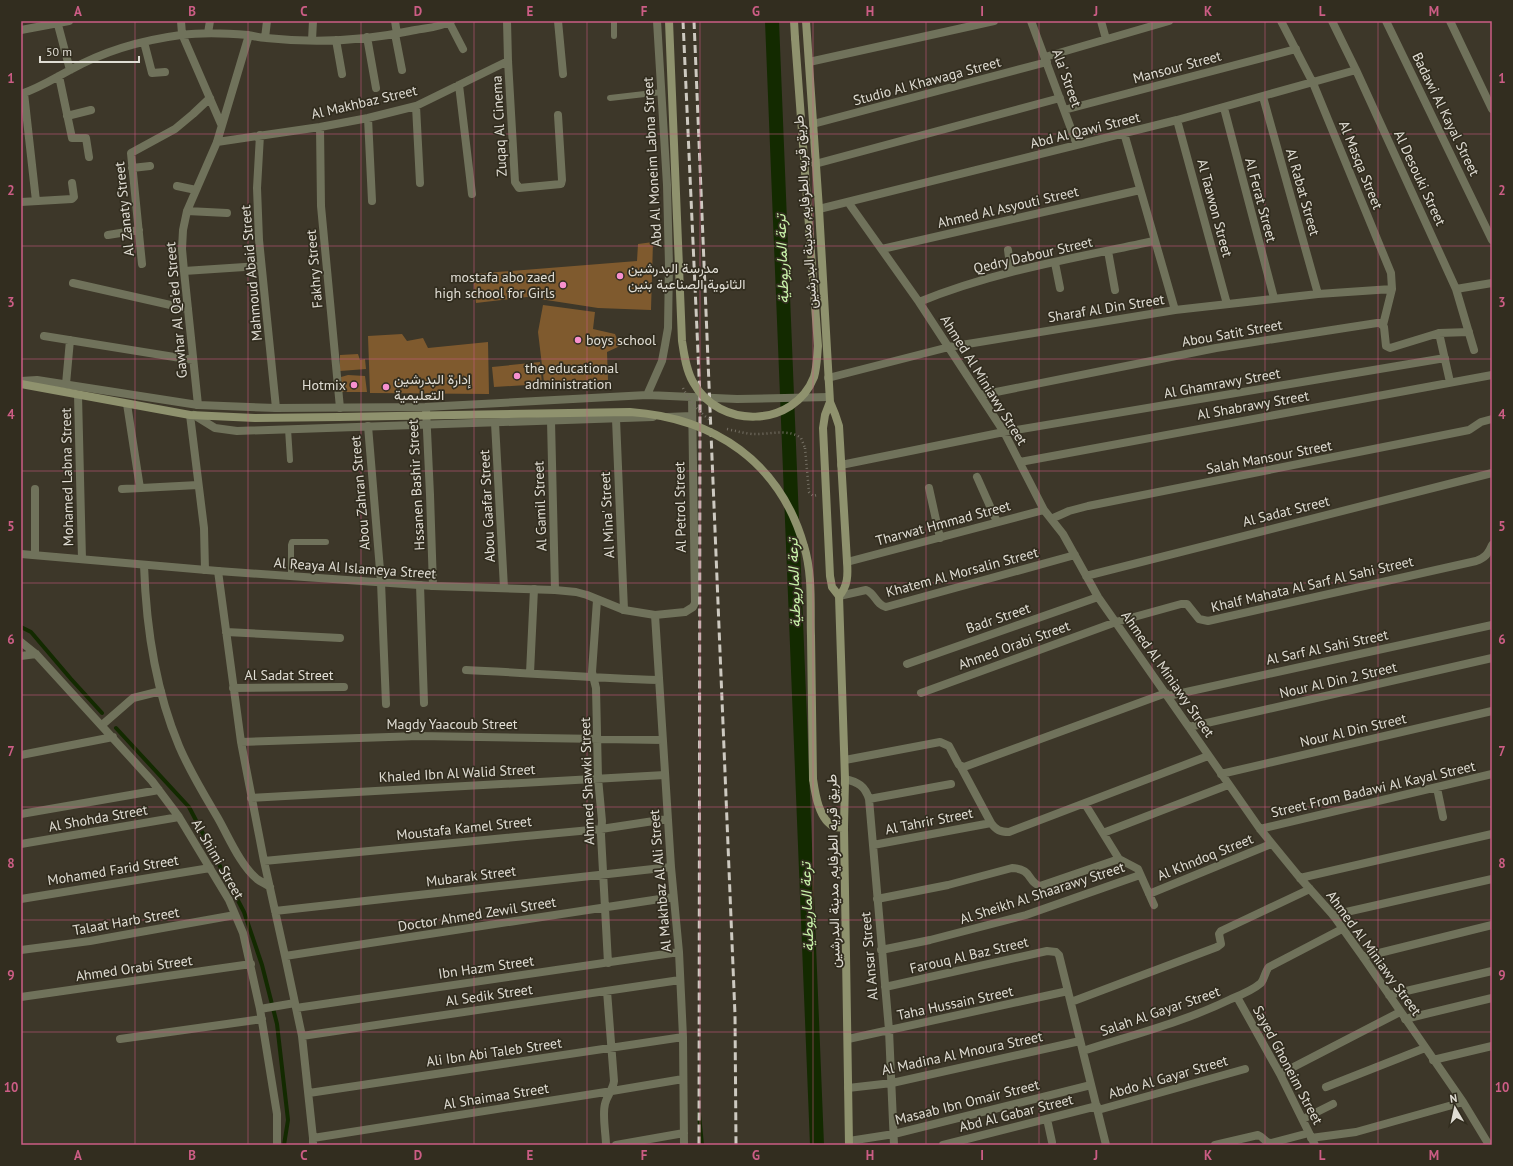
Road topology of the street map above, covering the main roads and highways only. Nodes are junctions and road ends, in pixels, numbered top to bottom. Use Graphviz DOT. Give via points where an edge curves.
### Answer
graph roads {
  1 [pos="669,21"];
  2 [pos="794,21"];
  3 [pos="806,21"];
  4 [pos="21,383"];
  5 [pos="829,399"];
  6 [pos="839,596"];
  7 [pos="844,828"];
  8 [pos="849,1143"];
  1 -- 2 [label="main road, bridge" via="682,341 686,362 692,381 712,404 725,412 754,417 769,415 796,401 814,377 817,364 818,346"];
  3 -- 5 [label="main road, طريق قريه الطرفايه, مدينة البدرشين"];
  4 -- 7 [label="main road, bridge" via="192,415 255,418 630,412 674,418 714,433 754,462 774,484 786,502 805,547 810,592 813,779 816,800 826,820 834,827"];
  5 -- 6 [label="main road, طريق قريه الطرفايه, مدينة البدرشين" via="823,428 830,576 832,587"];
  5 -- 6 [label="main road, طريق قريه الطرفايه, مدينة البدرشين" via="839,426 847,562 847,581"];
  6 -- 7 [label="main road, طريق قريه الطرفايه, مدينة البدرشين" via="845,779"];
  7 -- 8 [label="main road, طريق قريه الطرفايه, مدينة البدرشين"];
}
